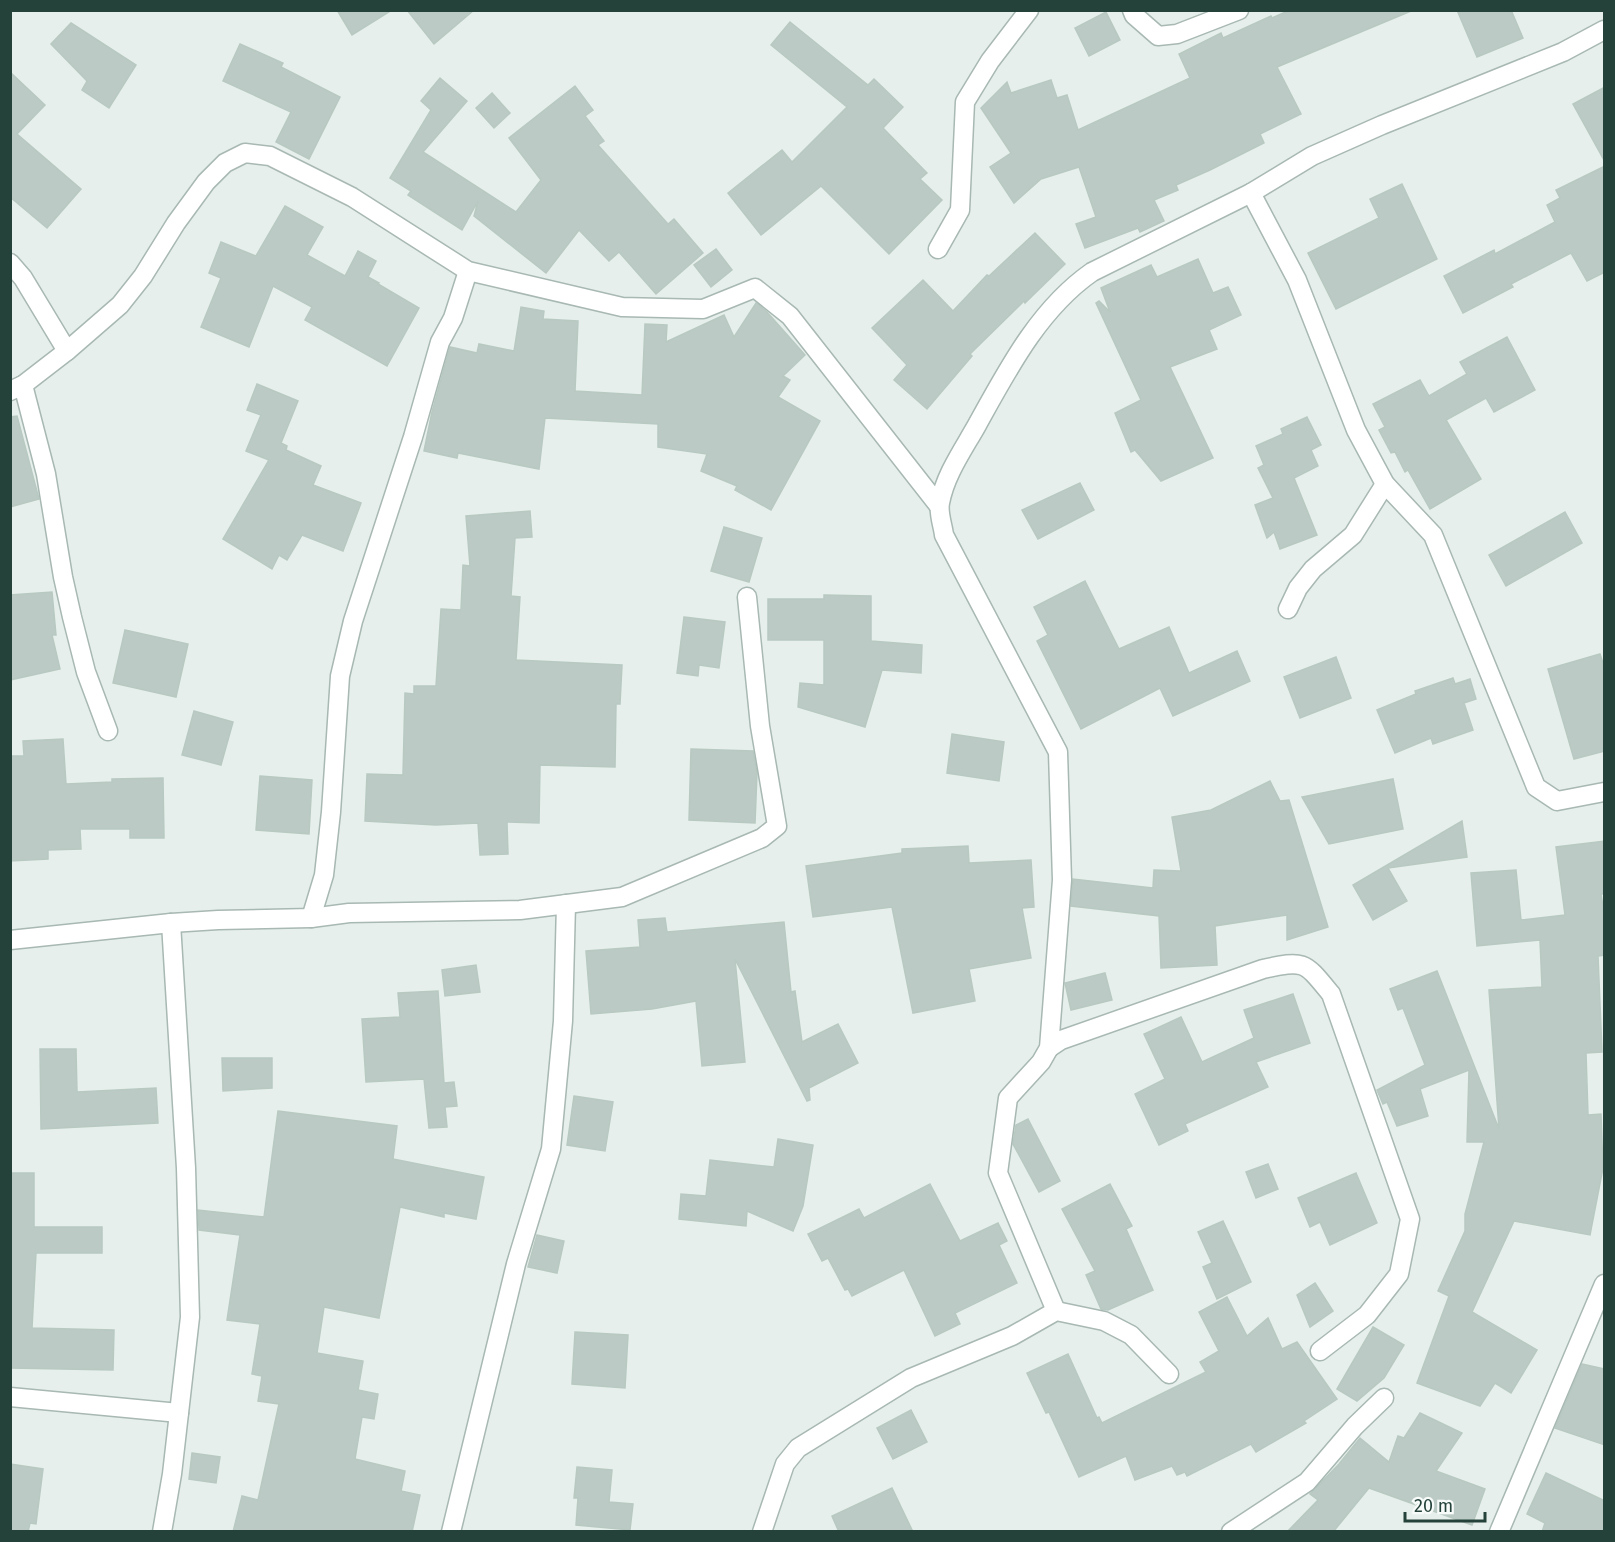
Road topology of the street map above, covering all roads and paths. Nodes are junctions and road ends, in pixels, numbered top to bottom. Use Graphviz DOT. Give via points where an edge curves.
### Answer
graph roads {
  1 [pos="1029,10"];
  2 [pos="1132,10"];
  3 [pos="1239,10"];
  4 [pos="1605,30"];
  5 [pos="1251,194"];
  6 [pos="938,249"];
  7 [pos="10,263"];
  8 [pos="468,271"];
  9 [pos="67,351"];
  10 [pos="17,388"];
  11 [pos="1385,484"];
  12 [pos="939,506"];
  13 [pos="747,597"];
  14 [pos="1288,609"];
  15 [pos="108,731"];
  16 [pos="1605,792"];
  17 [pos="566,904"];
  18 [pos="311,918"];
  19 [pos="171,923"];
  20 [pos="10,940"];
  21 [pos="1049,1048"];
  22 [pos="1605,1284"];
  23 [pos="1056,1311"];
  24 [pos="1320,1351"];
  25 [pos="1169,1374"];
  26 [pos="10,1397"];
  27 [pos="1384,1398"];
  28 [pos="179,1413"];
  29 [pos="1234,1530"];
  30 [pos="162,1532"];
  31 [pos="451,1532"];
  32 [pos="762,1532"];
  33 [pos="1499,1532"];
  1 -- 6 [label="street" via="965,102 960,210"];
  2 -- 3 [label="street" via="1158,36 1178,34"];
  4 -- 5 [label="street" via="1563,52 1322,152"];
  5 -- 11 [label="street" via="1297,280 1356,430"];
  5 -- 12 [label="street" via="1071,286 1014,358 947,477"];
  7 -- 9 [label="street"];
  8 -- 9 [label="street" via="352,197 270,156 245,153 225,163 206,182 120,305"];
  8 -- 12 [label="street" via="622,307 703,309 755,288 790,316"];
  8 -- 18 [label="street" via="453,318 440,342 353,621 340,676 324,875"];
  9 -- 10 [label="street"];
  10 -- 15 [label="street" via="46,474 63,577 86,672"];
  11 -- 14 [label="street" via="1353,535 1313,569"];
  11 -- 16 [label="street" via="1433,535 1536,787 1557,801"];
  12 -- 21 [label="street" via="944,535 1058,752 1062,880"];
  13 -- 17 [label="street" via="760,726 777,826 762,838 622,897"];
  17 -- 18 [label="street" via="520,910 349,913"];
  17 -- 31 [label="street" via="563,1021 551,1149 516,1264"];
  18 -- 19 [label="street"];
  19 -- 20 [label="street"];
  19 -- 28 [label="street" via="186,1168 190,1317"];
  21 -- 23 [label="street" via="1008,1098 998,1173"];
  21 -- 24 [label="street" via="1061,1040 1263,969 1294,962 1311,969 1331,994 1410,1219 1400,1274 1367,1315"];
  22 -- 33 [label="street"];
  23 -- 25 [label="street" via="1104,1321 1131,1335"];
  23 -- 32 [label="street" via="1012,1336 911,1378 798,1448 785,1464"];
  26 -- 28 [label="street"];
  27 -- 29 [label="street" via="1307,1482"];
  28 -- 30 [label="street"];
}
